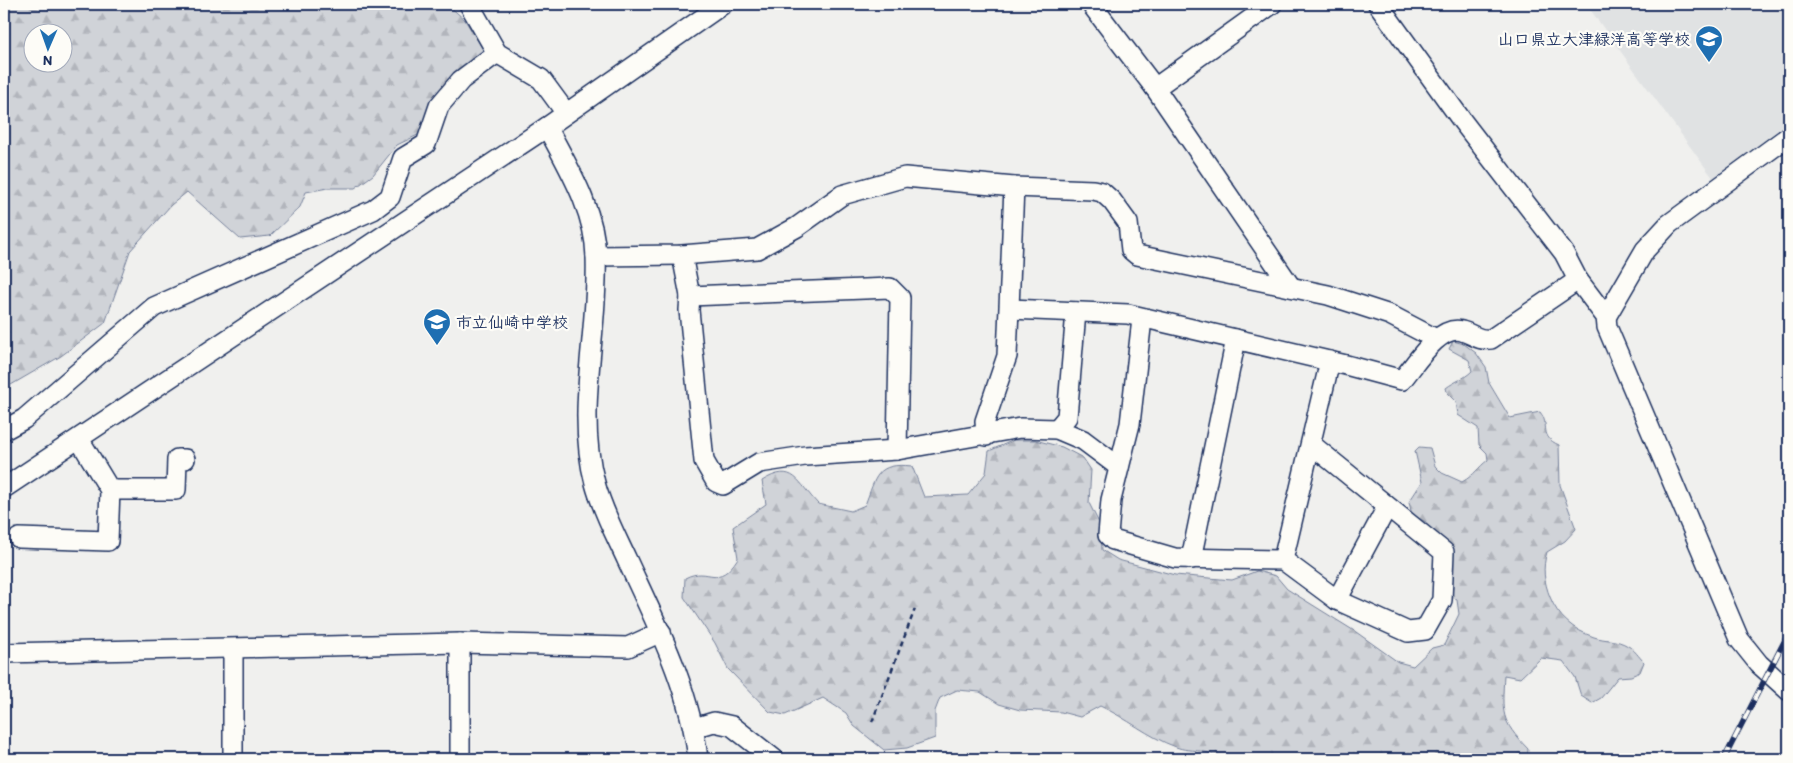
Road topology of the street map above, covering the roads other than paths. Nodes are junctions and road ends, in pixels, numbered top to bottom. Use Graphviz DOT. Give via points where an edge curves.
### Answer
graph roads {
  1 [pos="468,4"];
  2 [pos="723,4"];
  3 [pos="1091,4"];
  4 [pos="1272,4"];
  5 [pos="1378,4"];
  6 [pos="497,53"];
  7 [pos="1155,88"];
  8 [pos="566,114"];
  9 [pos="547,127"];
  10 [pos="1789,136"];
  11 [pos="1014,186"];
  12 [pos="682,255"];
  13 [pos="596,256"];
  14 [pos="1578,280"];
  15 [pos="1291,287"];
  16 [pos="690,296"];
  17 [pos="1010,309"];
  18 [pos="1076,312"];
  19 [pos="1606,316"];
  20 [pos="1142,319"];
  21 [pos="1236,339"];
  22 [pos="1436,339"];
  23 [pos="1330,362"];
  24 [pos="4,430"];
  25 [pos="1057,430"];
  26 [pos="986,436"];
  27 [pos="79,439"];
  28 [pos="1312,444"];
  29 [pos="897,450"];
  30 [pos="185,459"];
  31 [pos="1119,467"];
  32 [pos="4,488"];
  33 [pos="110,490"];
  34 [pos="1387,507"];
  35 [pos="19,538"];
  36 [pos="1191,559"];
  37 [pos="1283,560"];
  38 [pos="1337,600"];
  39 [pos="660,632"];
  40 [pos="460,643"];
  41 [pos="234,649"];
  42 [pos="4,653"];
  43 [pos="1789,691"];
  44 [pos="694,728"];
  45 [pos="233,759"];
  46 [pos="460,759"];
  47 [pos="698,759"];
  48 [pos="774,759"];
  1 -- 6 [label="street"];
  2 -- 8 [label="street"];
  3 -- 7 [label="street"];
  4 -- 7 [label="street"];
  5 -- 14 [label="street" via="1463,122 1564,253"];
  6 -- 8 [label="street" via="541,79"];
  6 -- 24 [label="street" via="461,80 439,106 426,144 403,158 390,198 373,210 154,307 24,418"];
  7 -- 15 [label="street"];
  8 -- 9 [label="street"];
  9 -- 13 [label="street" via="589,216"];
  9 -- 27 [label="street"];
  10 -- 19 [label="street" via="1669,224 1646,250"];
  11 -- 12 [label="street" via="905,177 842,195 797,227 757,249"];
  11 -- 15 [label="street" via="1102,192 1125,218 1131,250 1137,255"];
  11 -- 17 [label="street"];
  12 -- 13 [label="street"];
  12 -- 16 [label="street"];
  13 -- 39 [label="street" via="587,443 595,484"];
  14 -- 19 [label="street"];
  14 -- 22 [label="street" via="1491,339 1482,341 1455,330"];
  15 -- 22 [label="street" via="1390,315"];
  16 -- 29 [label="street" via="890,288 900,298"];
  16 -- 29 [label="street" via="704,461 716,482 722,485 760,463 805,456"];
  17 -- 18 [label="street"];
  17 -- 26 [label="street" via="1007,356 985,421"];
  18 -- 20 [label="street" via="1128,314"];
  18 -- 25 [label="street" via="1067,416"];
  19 -- 43 [label="street" via="1607,327 1739,640 1759,664"];
  20 -- 21 [label="street"];
  20 -- 31 [label="street" via="1130,424"];
  21 -- 23 [label="street"];
  21 -- 36 [label="street"];
  22 -- 23 [label="street" via="1402,380"];
  23 -- 28 [label="street"];
  25 -- 26 [label="street" via="1020,428"];
  25 -- 31 [label="street" via="1083,440"];
  26 -- 29 [label="street"];
  27 -- 32 [label="street"];
  27 -- 33 [label="street"];
  28 -- 34 [label="street"];
  28 -- 37 [label="street"];
  30 -- 33 [label="street" via="177,459 176,490"];
  31 -- 36 [label="street" via="1111,500 1108,535 1122,543 1175,558"];
  33 -- 35 [label="street" via="108,541"];
  34 -- 38 [label="street"];
  34 -- 38 [label="street" via="1444,552 1442,600 1424,630 1408,632"];
  36 -- 37 [label="street"];
  37 -- 38 [label="street"];
  39 -- 40 [label="street" via="628,647"];
  39 -- 44 [label="street" via="683,688"];
  40 -- 41 [label="street"];
  40 -- 46 [label="street"];
  41 -- 42 [label="street"];
  41 -- 45 [label="street"];
  44 -- 47 [label="street"];
  44 -- 48 [label="street" via="714,722 732,726"];
}
